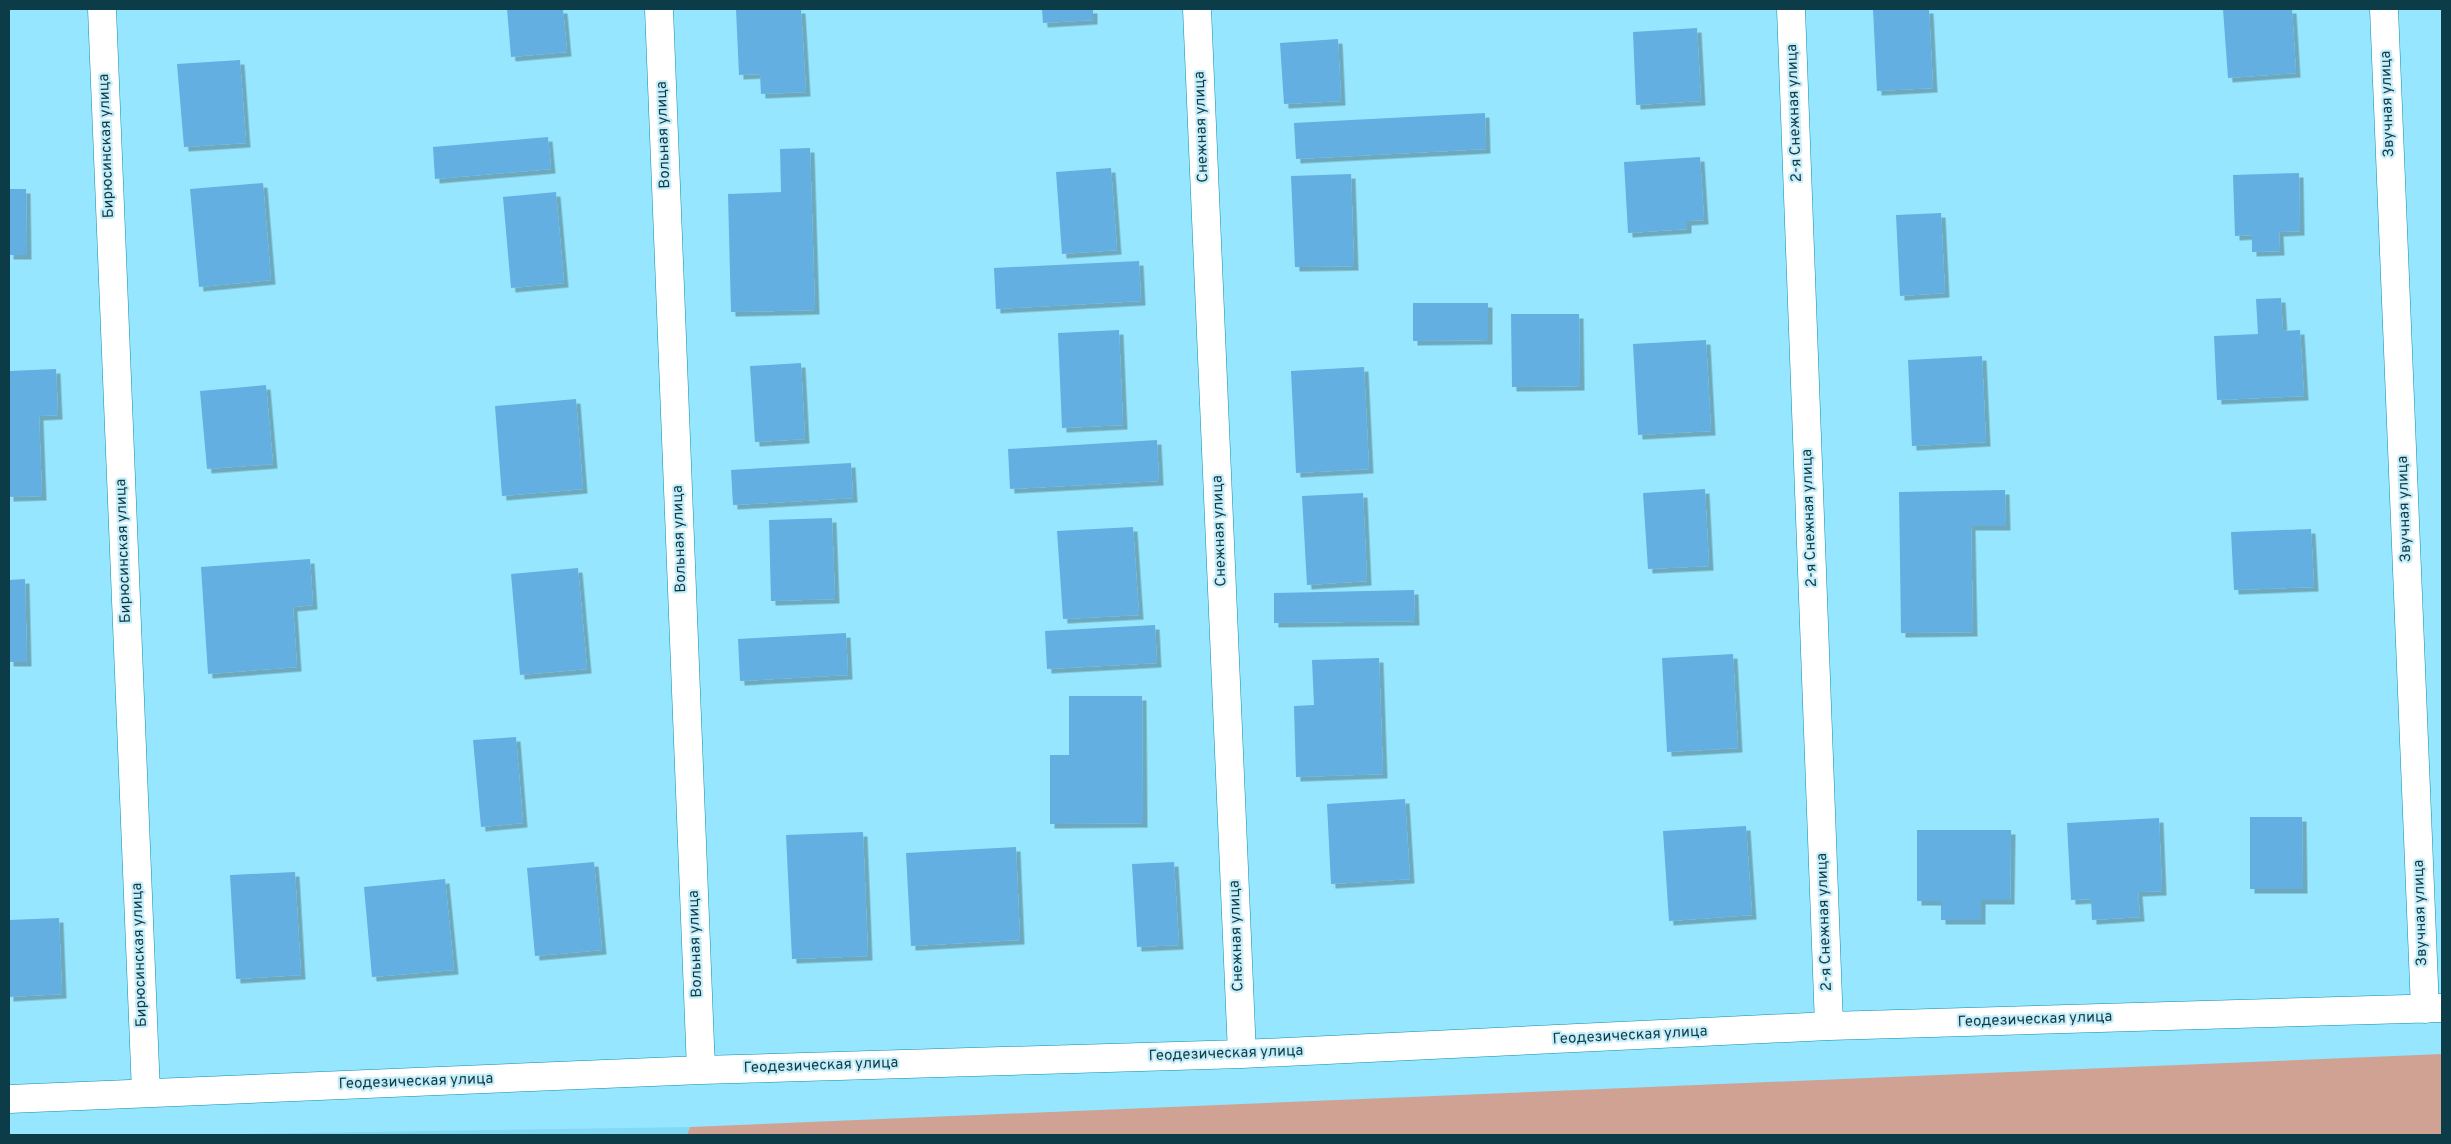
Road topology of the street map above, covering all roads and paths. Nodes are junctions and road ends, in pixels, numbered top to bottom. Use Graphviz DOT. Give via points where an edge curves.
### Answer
graph roads {
  1 [pos="102,9"];
  2 [pos="659,9"];
  3 [pos="1197,9"];
  4 [pos="1791,9"];
  5 [pos="2384,9"];
  6 [pos="2434,1008"];
  7 [pos="1828,1026"];
  8 [pos="1242,1054"];
  9 [pos="701,1070"];
  10 [pos="146,1093"];
  11 [pos="9,1099"];
  1 -- 10 [label="street, Бирюсинская улица"];
  2 -- 9 [label="street, Вольная улица"];
  3 -- 8 [label="street, Снежная улица"];
  4 -- 7 [label="street, 2-я Снежная улица"];
  5 -- 6 [label="street, Звучная улица"];
  6 -- 7 [label="street, Геодезическая улица"];
  7 -- 8 [label="street, Геодезическая улица"];
  8 -- 9 [label="street, Геодезическая улица"];
  9 -- 10 [label="street, Геодезическая улица"];
  10 -- 11 [label="street, Геодезическая улица"];
}
